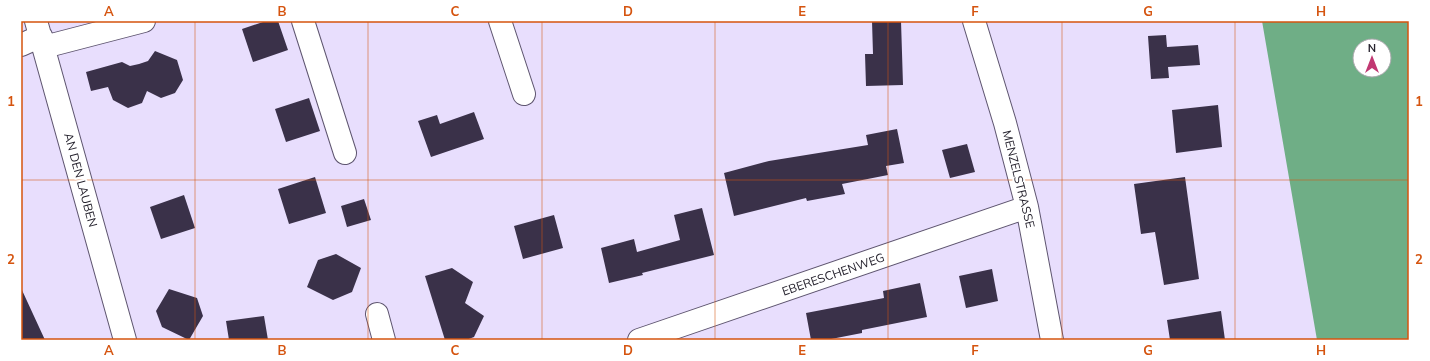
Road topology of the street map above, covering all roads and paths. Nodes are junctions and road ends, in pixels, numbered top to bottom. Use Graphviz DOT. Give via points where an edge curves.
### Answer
graph roads {
  1 [pos="144,21"];
  2 [pos="303,21"];
  3 [pos="500,21"];
  4 [pos="974,21"];
  5 [pos="40,35"];
  6 [pos="21,45"];
  7 [pos="524,94"];
  8 [pos="345,154"];
  9 [pos="1027,207"];
  10 [pos="377,314"];
  11 [pos="125,340"];
  12 [pos="384,340"];
  13 [pos="639,340"];
  14 [pos="1052,340"];
  1 -- 5 [label="street"];
  2 -- 8 [label="street"];
  3 -- 7 [label="street"];
  4 -- 9 [label="street, MENZELSTRASSE"];
  5 -- 6 [label="street"];
  5 -- 11 [label="street, AN DEN LAUBEN"];
  9 -- 13 [label="street, EBERESCHENWEG"];
  9 -- 14 [label="street, MENZELSTRASSE"];
  10 -- 12 [label="street"];
}
